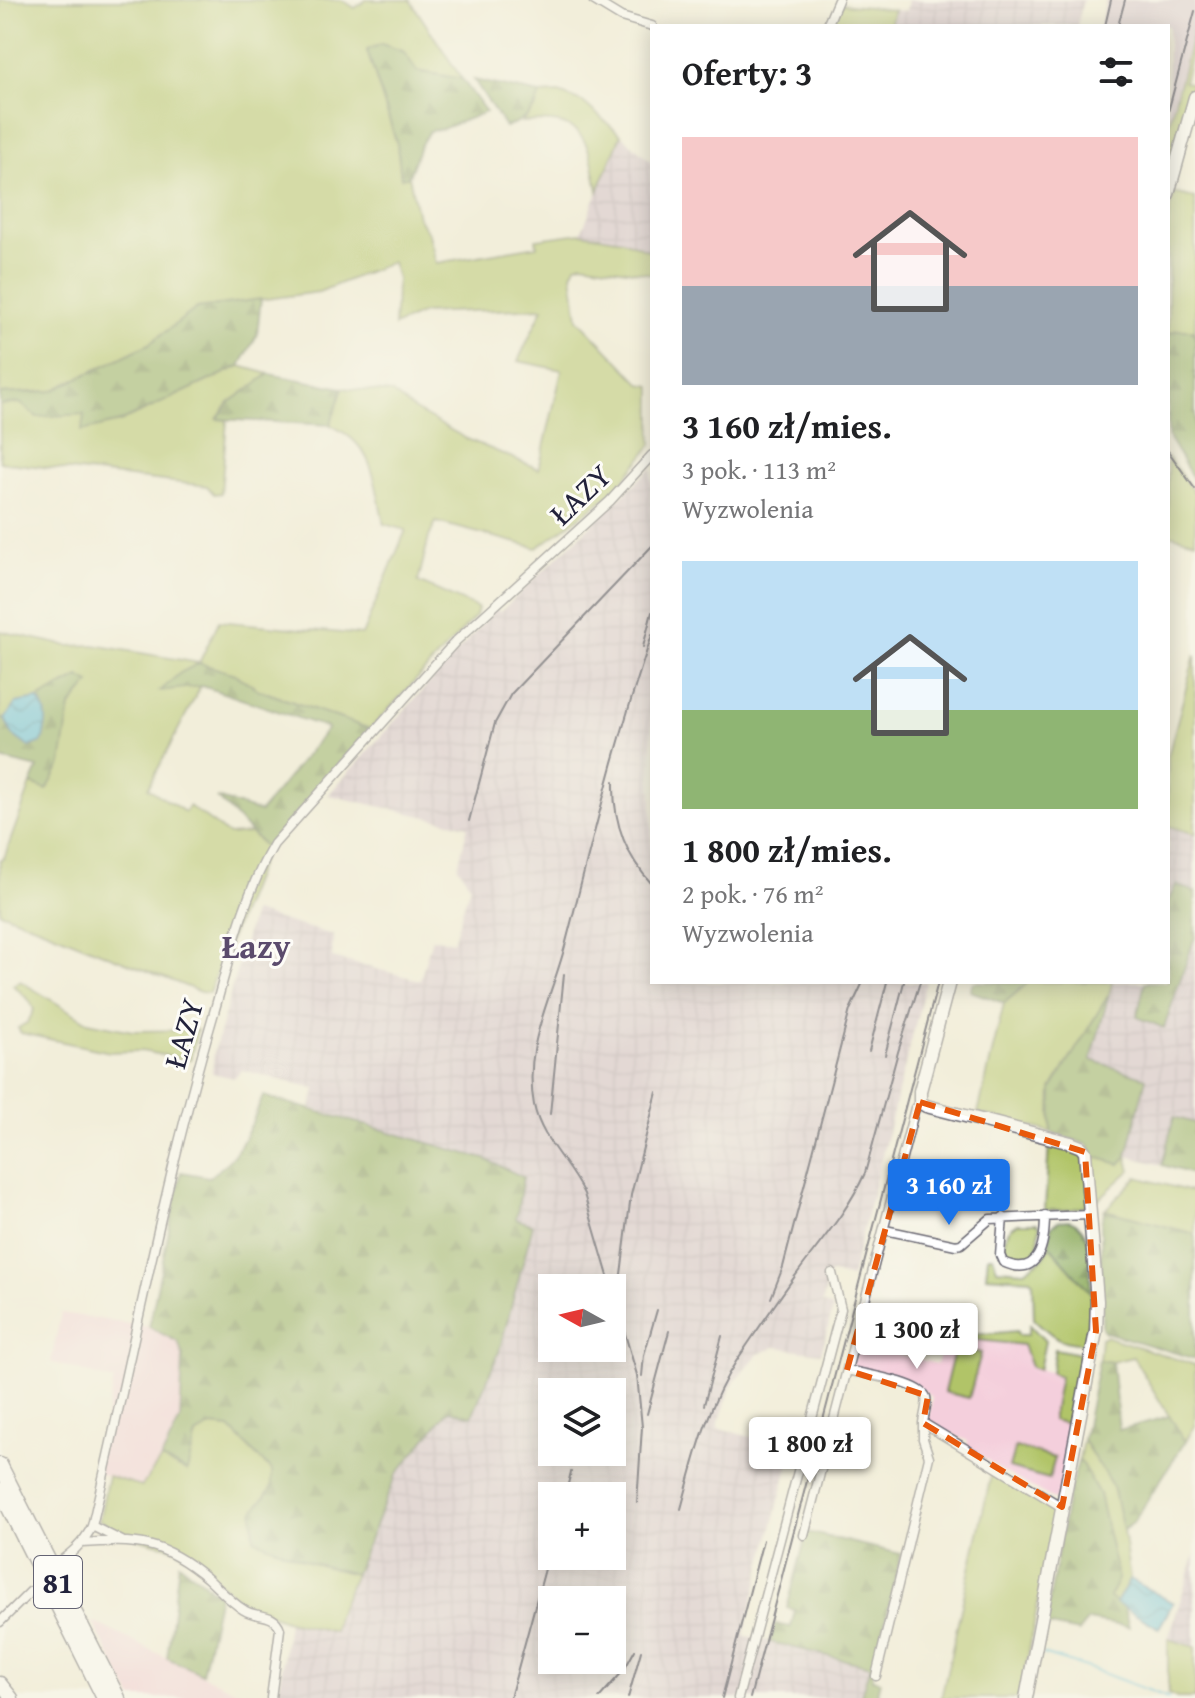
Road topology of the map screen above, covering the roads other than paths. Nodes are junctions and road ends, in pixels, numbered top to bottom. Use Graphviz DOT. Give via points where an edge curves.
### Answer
graph roads {
  1 [pos="593,0"];
  2 [pos="838,0"];
  3 [pos="828,24"];
  4 [pos="650,25"];
  5 [pos="1195,97"];
  6 [pos="1170,187"];
  7 [pos="650,457"];
  8 [pos="948,984"];
  9 [pos="920,1102"];
  10 [pos="1090,1215"];
  11 [pos="1045,1216"];
  12 [pos="1003,1217"];
  13 [pos="885,1230"];
  14 [pos="832,1273"];
  15 [pos="847,1370"];
  16 [pos="923,1423"];
  17 [pos="0,1465"];
  18 [pos="0,1490"];
  19 [pos="1062,1507"];
  20 [pos="92,1526"];
  21 [pos="804,1535"];
  22 [pos="123,1541"];
  23 [pos="81,1543"];
  24 [pos="51,1568"];
  25 [pos="31,1591"];
  26 [pos="0,1622"];
  27 [pos="876,1676"];
  28 [pos="0,1683"];
  29 [pos="12,1698"];
  30 [pos="104,1698"];
  31 [pos="118,1698"];
  32 [pos="271,1698"];
  33 [pos="738,1698"];
  34 [pos="1026,1698"];
  1 -- 4 [label="street" via="621,17"];
  2 -- 3 [label="street"];
  5 -- 6 [label="street"];
  7 -- 20 [label="street, ŁAZY" via="610,501 456,641 274,844 260,867 179,1143"];
  8 -- 9 [label="street"];
  9 -- 10 [label="street" via="1081,1147"];
  9 -- 13 [label="street"];
  10 -- 11 [label="street"];
  10 -- 19 [label="street" via="1096,1331"];
  11 -- 12 [label="street"];
  11 -- 12 [label="street" via="1041,1252 1023,1266 1003,1262 1000,1255"];
  12 -- 13 [label="street" via="990,1219 956,1245"];
  13 -- 15 [label="street"];
  14 -- 33 [label="street" via="841,1309"];
  15 -- 16 [label="street" via="922,1392 927,1401"];
  15 -- 21 [label="street"];
  16 -- 19 [label="street"];
  16 -- 27 [label="street" via="929,1457"];
  17 -- 24 [label="main road, 81"];
  18 -- 30 [label="main road, 81"];
  19 -- 34 [label="street"];
  20 -- 22 [label="street"];
  20 -- 23 [label="street, ŁAZY"];
  22 -- 23 [label="street"];
  22 -- 32 [label="street" via="175,1553 246,1612 278,1623"];
  23 -- 24 [label="street, ŁAZY"];
  24 -- 31 [label="main road, 81"];
  25 -- 26 [label="street"];
  28 -- 29 [label="street"];
}
